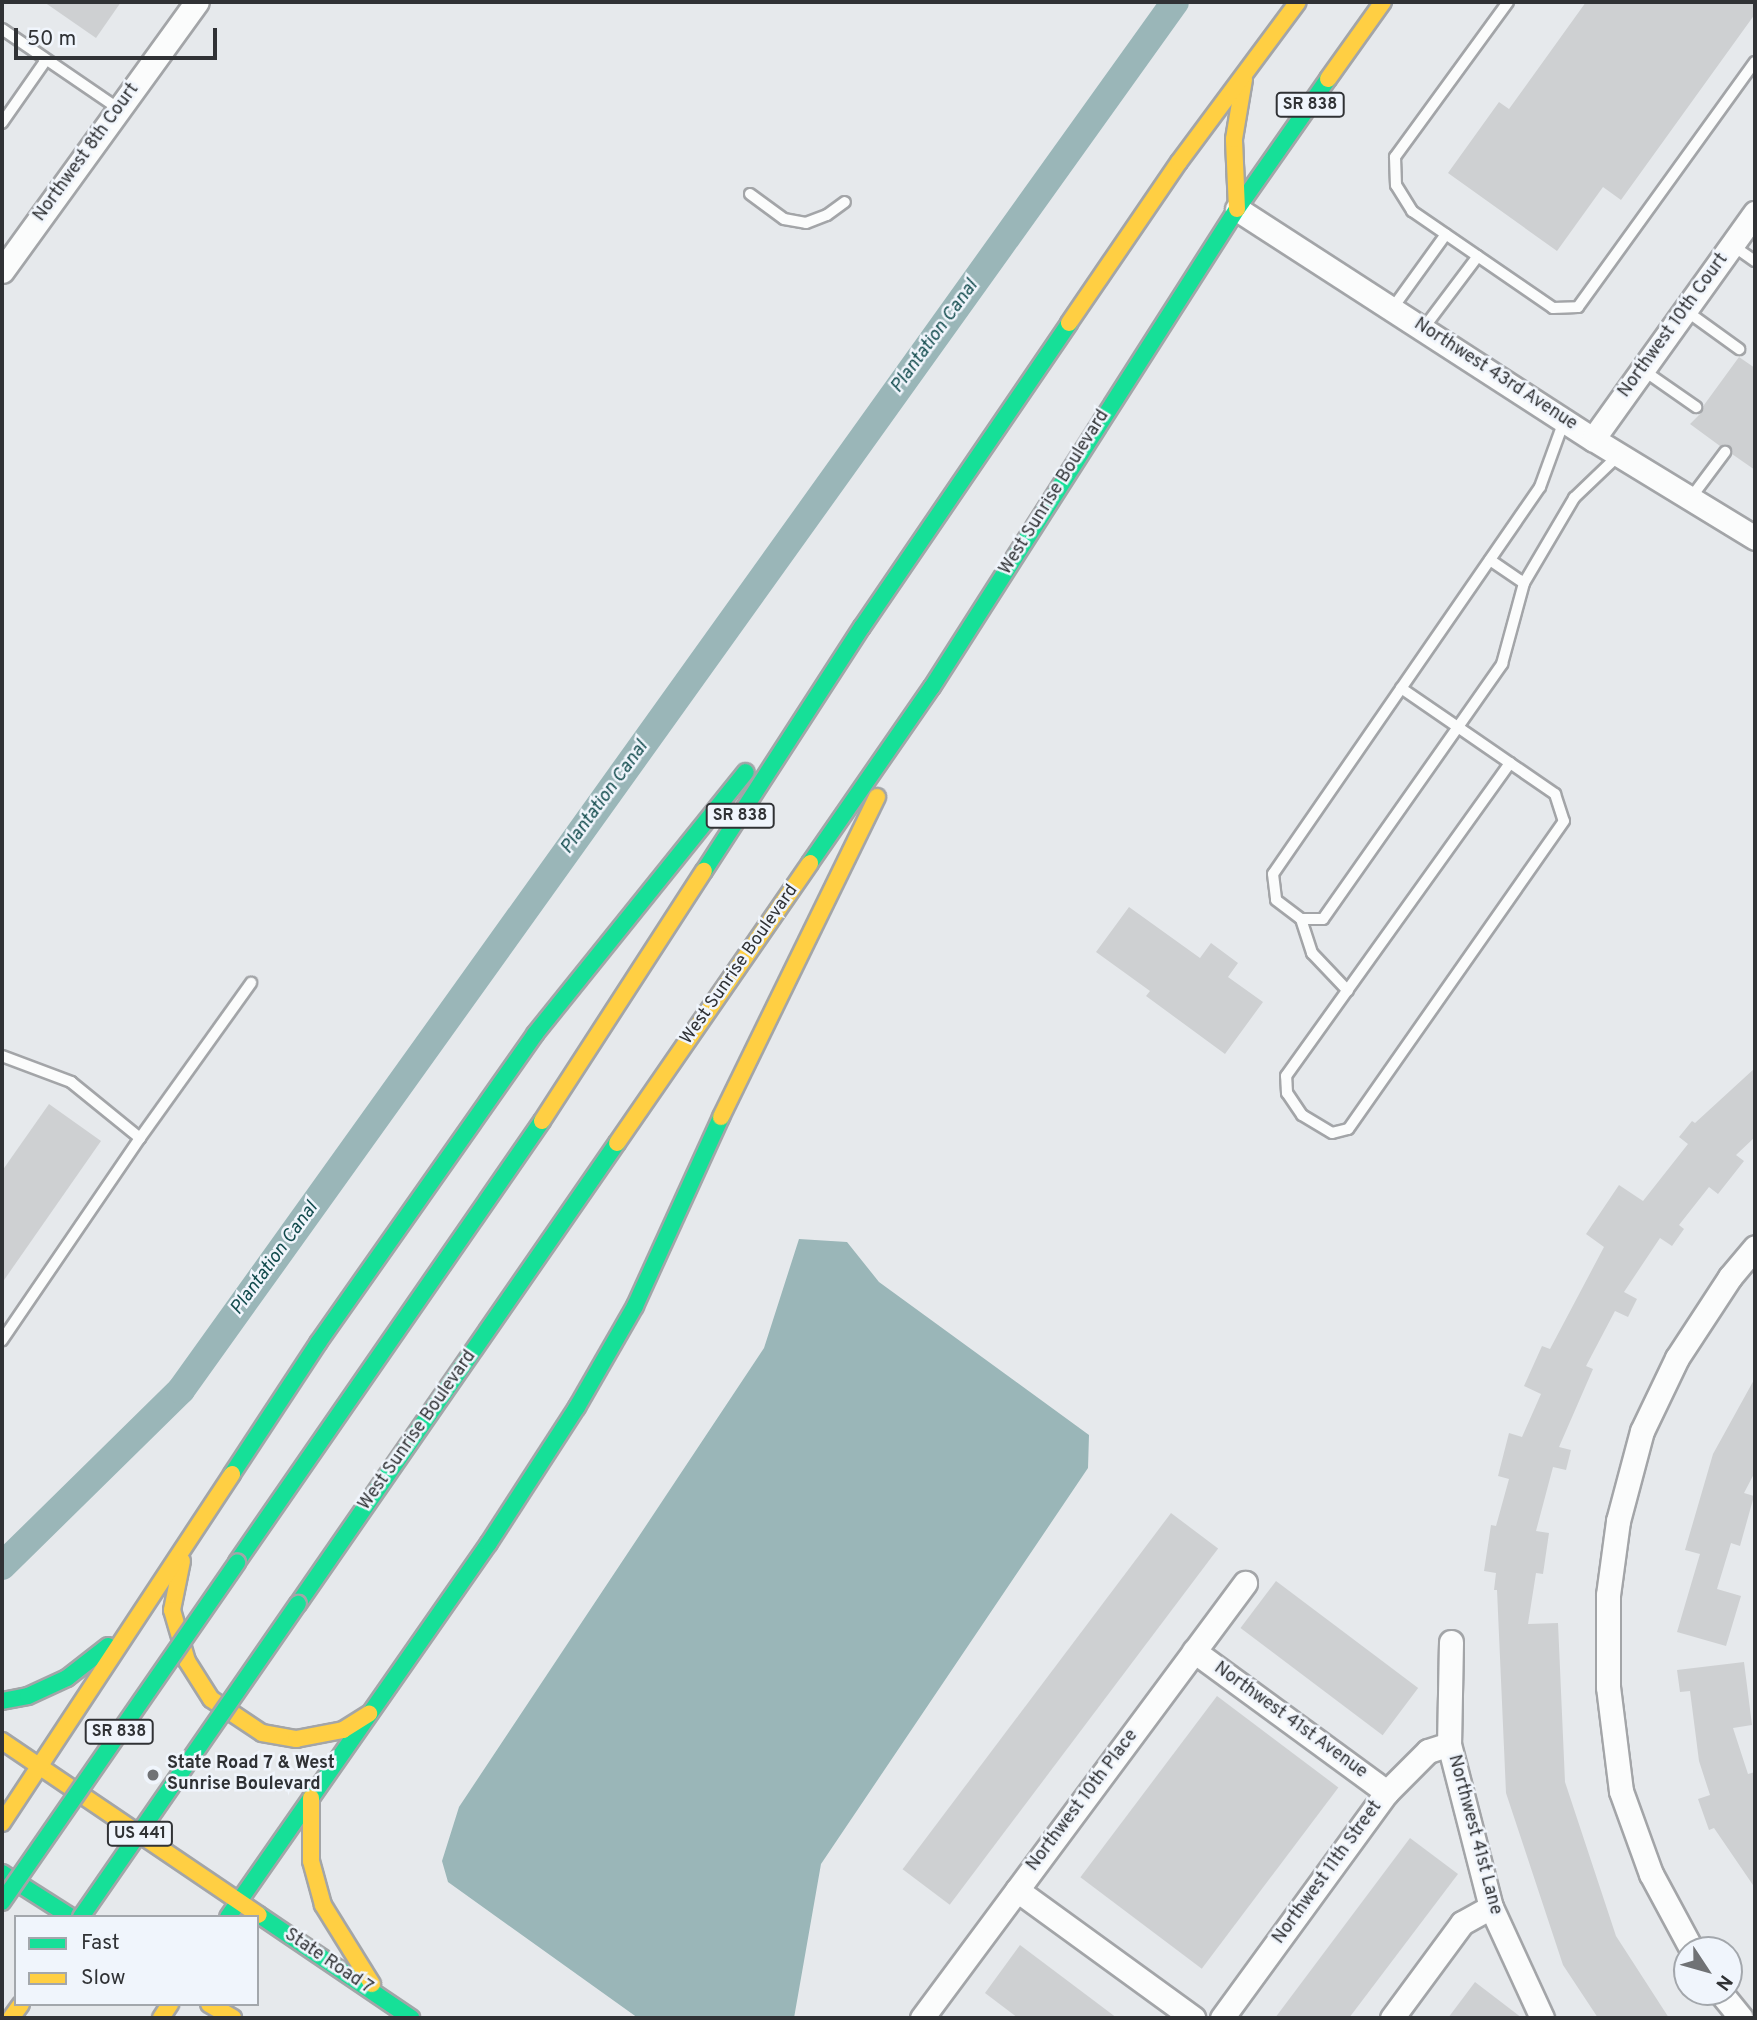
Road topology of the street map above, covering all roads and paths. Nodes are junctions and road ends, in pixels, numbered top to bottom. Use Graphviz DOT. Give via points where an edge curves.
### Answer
graph roads {
  1 [pos="197,2"];
  2 [pos="1298,2"];
  3 [pos="1383,2"];
  4 [pos="1508,2"];
  5 [pos="2,29"];
  6 [pos="46,60"];
  7 [pos="1755,62"];
  8 [pos="1246,72"];
  9 [pos="119,109"];
  10 [pos="2,123"];
  11 [pos="750,194"];
  12 [pos="845,202"];
  13 [pos="1237,209"];
  14 [pos="1755,213"];
  15 [pos="1446,234"];
  16 [pos="1732,245"];
  17 [pos="1478,256"];
  18 [pos="1755,261"];
  19 [pos="2,271"];
  20 [pos="1392,309"];
  21 [pos="1685,310"];
  22 [pos="1423,329"];
  23 [pos="1739,349"];
  24 [pos="1643,370"];
  25 [pos="1696,407"];
  26 [pos="1564,421"];
  27 [pos="1593,439"];
  28 [pos="1725,452"];
  29 [pos="1619,455"];
  30 [pos="1690,499"];
  31 [pos="1755,538"];
  32 [pos="1490,561"];
  33 [pos="1524,583"];
  34 [pos="862,627"];
  35 [pos="932,687"];
  36 [pos="1401,688"];
  37 [pos="1458,727"];
  38 [pos="1510,763"];
  39 [pos="1301,919"];
  40 [pos="251,983"];
  41 [pos="1348,991"];
  42 [pos="2,1056"];
  43 [pos="140,1138"];
  44 [pos="1755,1247"];
  45 [pos="2,1340"];
  46 [pos="186,1544"];
  47 [pos="1245,1583"];
  48 [pos="128,1631"];
  49 [pos="1451,1642"];
  50 [pos="1194,1651"];
  51 [pos="2,1700"];
  52 [pos="370,1713"];
  53 [pos="2,1741"];
  54 [pos="1449,1744"];
  55 [pos="41,1766"];
  56 [pos="1387,1792"];
  57 [pos="311,1798"];
  58 [pos="2,1823"];
  59 [pos="2,1873"];
  60 [pos="1017,1889"];
  61 [pos="2,1902"];
  62 [pos="238,1902"];
  63 [pos="1491,1908"];
  64 [pos="68,1915"];
  65 [pos="82,1915"];
  66 [pos="229,1915"];
  67 [pos="258,1915"];
  68 [pos="259,1916"];
  69 [pos="1684,1936"];
  70 [pos="380,1996"];
  71 [pos="212,2006"];
  72 [pos="233,2018"];
  73 [pos="411,2018"];
  74 [pos="922,2018"];
  75 [pos="1193,2018"];
  76 [pos="1222,2018"];
  77 [pos="1392,2018"];
  78 [pos="1542,2018"];
  1 -- 9 [label="street, Northwest 8th Court"];
  2 -- 8 [label="main road, SR 838"];
  3 -- 13 [label="main road, West Sunrise Boulevard / SR 838"];
  4 -- 15 [label="lane" via="1395,157 1396,185 1412,211"];
  5 -- 6 [label="lane"];
  6 -- 9 [label="lane"];
  6 -- 10 [label="lane"];
  7 -- 17 [label="lane" via="1578,307 1553,308"];
  8 -- 13 [label="main road" via="1234,139"];
  8 -- 34 [label="main road, SR 838" via="1179,162"];
  9 -- 19 [label="street, Northwest 8th Court"];
  11 -- 12 [label="lane" via="784,219 806,223"];
  13 -- 20 [label="street, Northwest 43rd Avenue"];
  13 -- 35 [label="main road, West Sunrise Boulevard / SR 838"];
  14 -- 16 [label="street, Northwest 10th Court"];
  15 -- 17 [label="lane"];
  15 -- 20 [label="lane"];
  16 -- 18 [label="lane"];
  16 -- 21 [label="street, Northwest 10th Court"];
  17 -- 22 [label="lane"];
  20 -- 22 [label="street, Northwest 43rd Avenue"];
  21 -- 23 [label="lane"];
  21 -- 24 [label="street, Northwest 10th Court"];
  22 -- 26 [label="street, Northwest 43rd Avenue"];
  24 -- 25 [label="lane"];
  24 -- 27 [label="street, Northwest 10th Court"];
  26 -- 27 [label="street, Northwest 43rd Avenue"];
  26 -- 32 [label="lane" via="1540,487"];
  27 -- 29 [label="street, Northwest 43rd Avenue"];
  28 -- 30 [label="lane"];
  29 -- 30 [label="street, Northwest 43rd Avenue"];
  29 -- 33 [label="lane" via="1574,498"];
  30 -- 31 [label="street, Northwest 43rd Avenue"];
  32 -- 33 [label="lane"];
  32 -- 36 [label="lane"];
  33 -- 37 [label="lane" via="1502,664"];
  34 -- 46 [label="main road" via="535,1034 318,1343"];
  34 -- 61 [label="main road, SR 838, bridge" via="558,1098"];
  35 -- 52 [label="main road" via="743,1069 635,1306 497,1532"];
  35 -- 65 [label="main road, West Sunrise Boulevard / SR 838, bridge"];
  36 -- 37 [label="lane"];
  36 -- 39 [label="lane" via="1273,874 1276,900"];
  37 -- 38 [label="lane"];
  37 -- 39 [label="lane" via="1324,919"];
  38 -- 41 [label="lane"];
  38 -- 41 [label="lane" via="1555,794 1564,821 1348,1129 1332,1133 1302,1115 1287,1093 1286,1076"];
  39 -- 41 [label="lane" via="1312,953"];
  40 -- 43 [label="lane"];
  42 -- 43 [label="lane" via="71,1082"];
  43 -- 45 [label="lane"];
  44 -- 69 [label="street" via="1677,1358 1642,1431 1618,1521 1608,1595 1608,1687 1621,1791 1651,1874"];
  46 -- 48 [label="main road"];
  46 -- 52 [label="main road" via="172,1610 187,1661 211,1699 262,1733 296,1739 343,1730"];
  47 -- 50 [label="street, Northwest 10th Place"];
  48 -- 51 [label="main road" via="67,1678 28,1696"];
  48 -- 55 [label="main road"];
  49 -- 54 [label="street, Northwest 41st Lane"];
  50 -- 56 [label="street, Northwest 41st Avenue"];
  50 -- 60 [label="street, Northwest 10th Place"];
  52 -- 57 [label="main road"];
  53 -- 55 [label="main road, State Road 7 / US 441"];
  54 -- 56 [label="street, Northwest 11th Street" via="1428,1751"];
  54 -- 63 [label="street, Northwest 41st Lane"];
  55 -- 58 [label="main road"];
  55 -- 62 [label="main road, State Road 7 / US 441"];
  56 -- 76 [label="street, Northwest 11th Street"];
  57 -- 62 [label="main road"];
  57 -- 70 [label="main road" via="311,1861 323,1905"];
  59 -- 64 [label="main road"];
  60 -- 74 [label="street, Northwest 10th Place"];
  60 -- 75 [label="street"];
  62 -- 66 [label="main road"];
  62 -- 67 [label="main road, State Road 7 / US 441"];
  63 -- 77 [label="street" via="1462,1923"];
  63 -- 78 [label="street, Northwest 41st Lane"];
  68 -- 70 [label="main road, State Road 7 / US 441"];
  70 -- 73 [label="main road, State Road 7 / US 441"];
  71 -- 72 [label="main road"];
}
